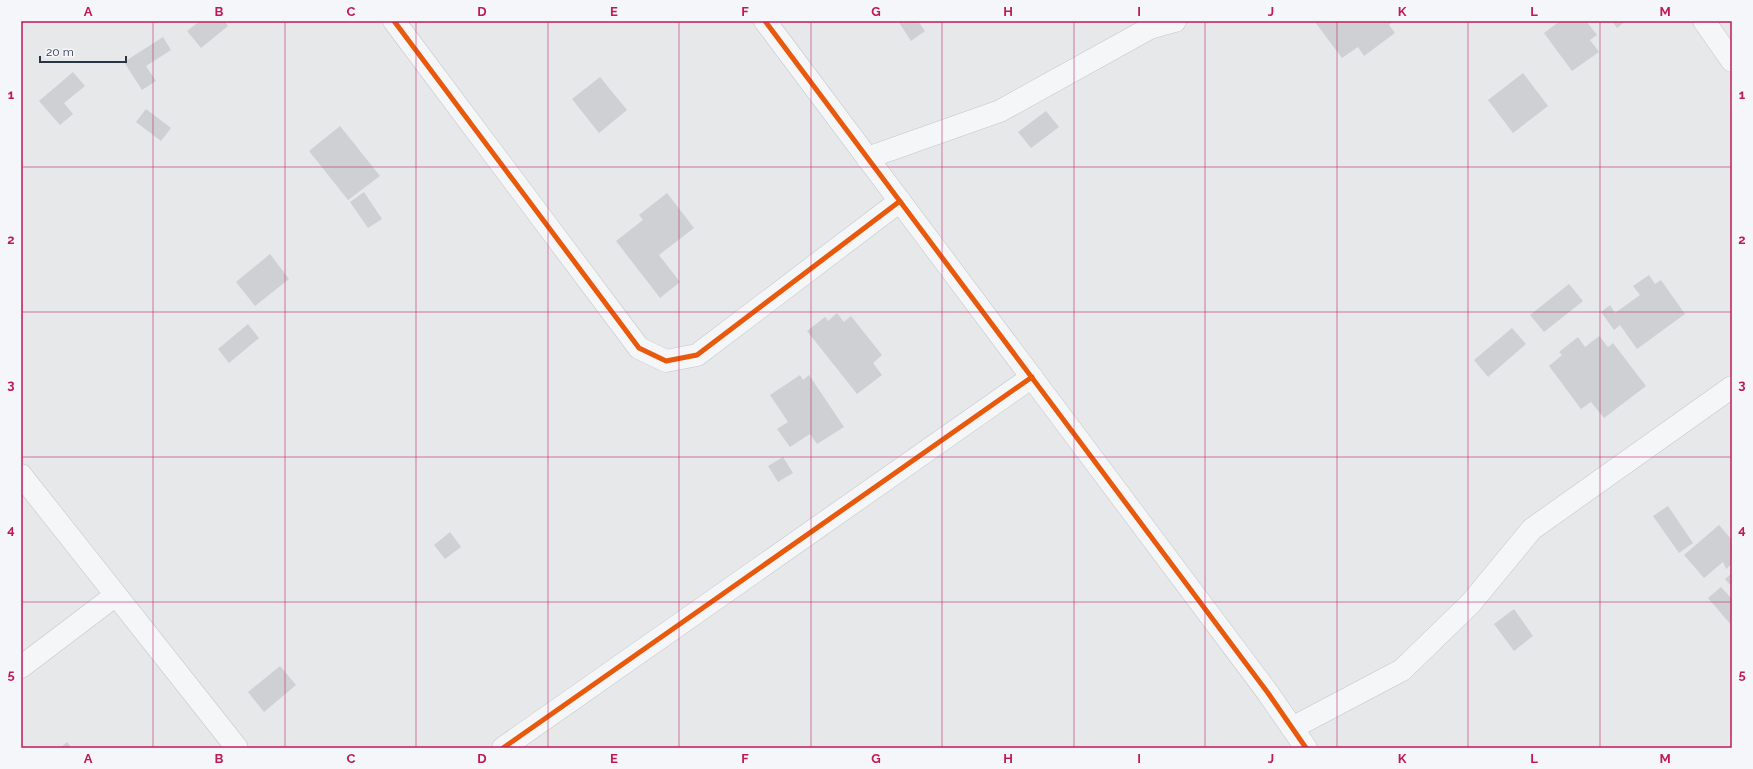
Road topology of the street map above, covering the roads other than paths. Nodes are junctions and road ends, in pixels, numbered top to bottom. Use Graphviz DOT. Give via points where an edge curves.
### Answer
graph roads {
  1 [pos="394,21"];
  2 [pos="765,21"];
  3 [pos="1175,21"];
  4 [pos="1704,21"];
  5 [pos="1732,61"];
  6 [pos="867,158"];
  7 [pos="900,201"];
  8 [pos="1032,377"];
  9 [pos="1732,386"];
  10 [pos="21,474"];
  11 [pos="116,595"];
  12 [pos="21,667"];
  13 [pos="1292,728"];
  14 [pos="237,748"];
  15 [pos="503,748"];
  16 [pos="1306,748"];
  1 -- 7 [label="street" via="639,348 666,361 697,355"];
  2 -- 6 [label="street"];
  3 -- 6 [label="street" via="1150,28 1000,111"];
  4 -- 5 [label="street"];
  6 -- 7 [label="street"];
  7 -- 8 [label="street"];
  8 -- 13 [label="street"];
  8 -- 15 [label="street"];
  9 -- 13 [label="street" via="1532,529 1471,603 1402,670"];
  10 -- 11 [label="street"];
  11 -- 12 [label="street"];
  11 -- 14 [label="street"];
  13 -- 16 [label="street"];
}
